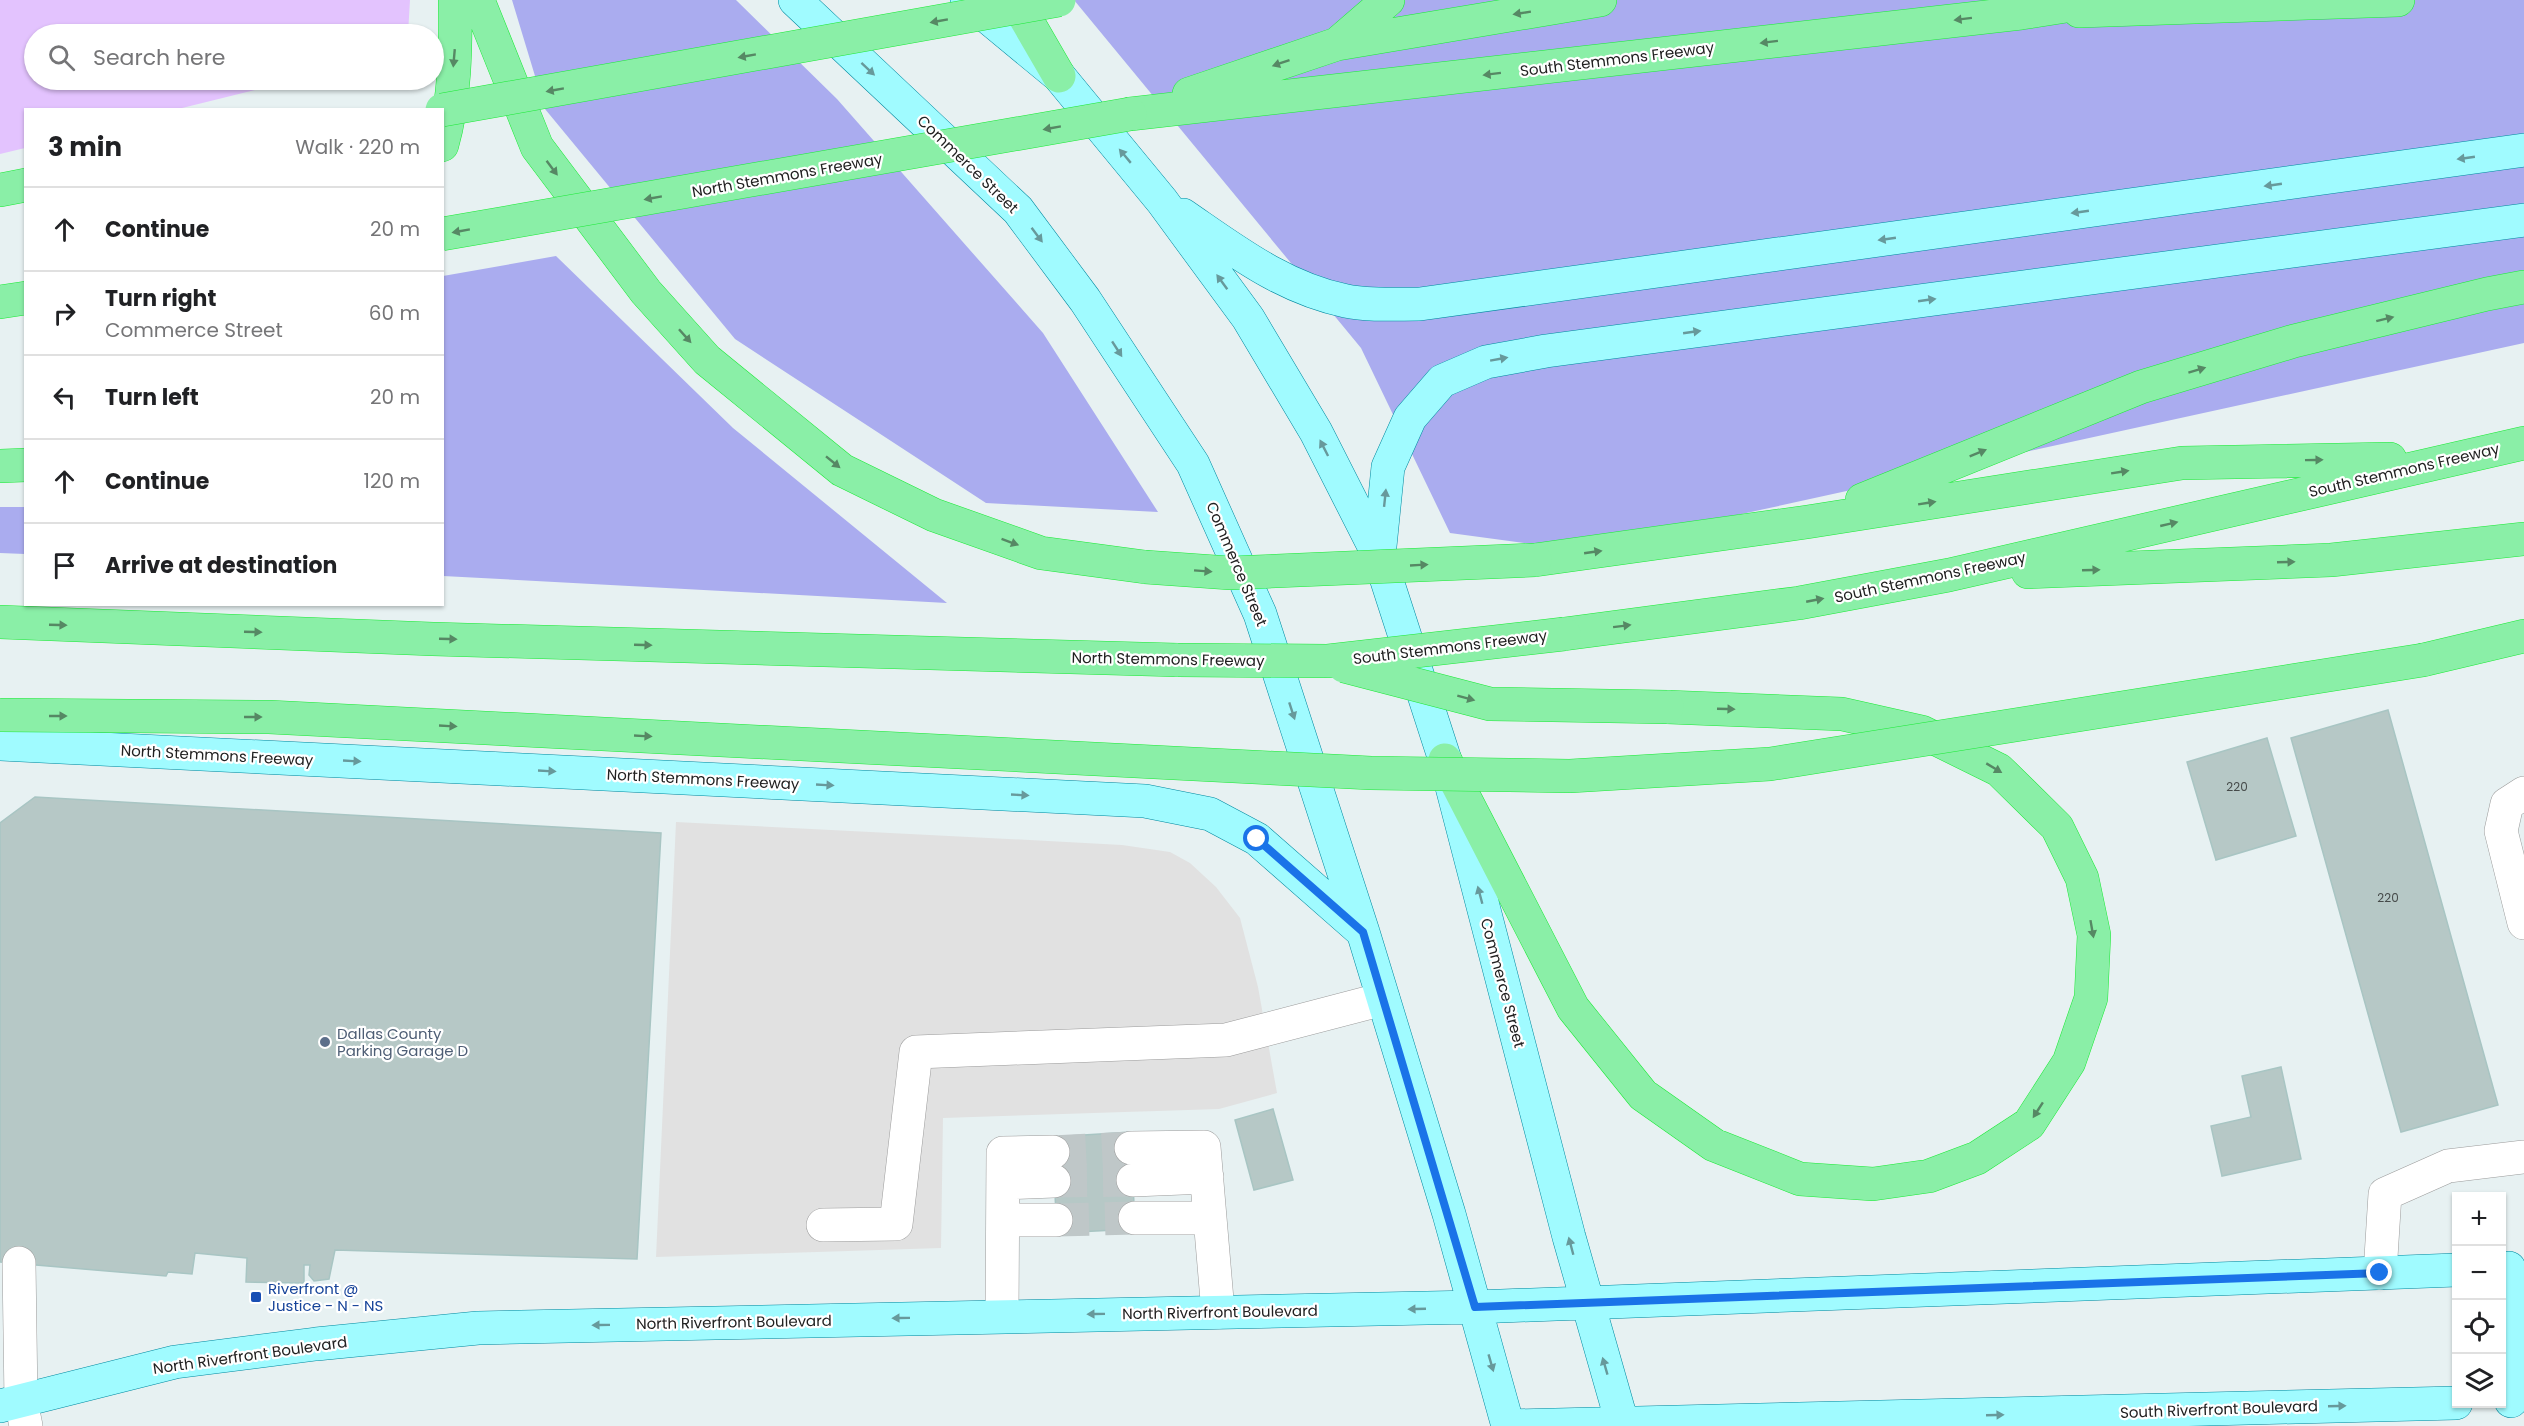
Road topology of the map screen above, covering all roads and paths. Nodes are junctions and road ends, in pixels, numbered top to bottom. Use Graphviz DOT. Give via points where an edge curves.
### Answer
graph roads {
  1 [pos="455,0"];
  2 [pos="478,0"];
  3 [pos="795,0"];
  4 [pos="967,0"];
  5 [pos="1015,0"];
  6 [pos="1059,0"];
  7 [pos="1388,0"];
  8 [pos="1600,0"];
  9 [pos="2104,0"];
  10 [pos="2397,0"];
  11 [pos="2021,13"];
  12 [pos="1337,44"];
  13 [pos="1059,76"];
  14 [pos="444,110"];
  15 [pos="1130,114"];
  16 [pos="444,138"];
  17 [pos="2524,150"];
  18 [pos="24,185"];
  19 [pos="0,190"];
  20 [pos="1162,201"];
  21 [pos="2524,220"];
  22 [pos="444,234"];
  23 [pos="2524,287"];
  24 [pos="24,298"];
  25 [pos="0,302"];
  26 [pos="2524,443"];
  27 [pos="2456,458"];
  28 [pos="24,465"];
  29 [pos="0,466"];
  30 [pos="1807,522"];
  31 [pos="2517,540"];
  32 [pos="1379,556"];
  33 [pos="1949,575"];
  34 [pos="0,622"];
  35 [pos="2524,636"];
  36 [pos="2524,657"];
  37 [pos="2423,660"];
  38 [pos="1328,661"];
  39 [pos="0,716"];
  40 [pos="0,744"];
  41 [pos="1445,760"];
  42 [pos="2524,793"];
  43 [pos="2524,923"];
  44 [pos="1363,932"];
  45 [pos="1383,999"];
  46 [pos="2524,1157"];
  47 [pos="1132,1164"];
  48 [pos="1053,1166"];
  49 [pos="1135,1218"];
  50 [pos="1210,1218"];
  51 [pos="1003,1220"];
  52 [pos="1056,1220"];
  53 [pos="823,1225"];
  54 [pos="19,1263"];
  55 [pos="2512,1268"];
  56 [pos="2452,1270"];
  57 [pos="2380,1273"];
  58 [pos="1587,1302"];
  59 [pos="1475,1307"];
  60 [pos="1218,1312"];
  61 [pos="1002,1316"];
  62 [pos="2512,1401"];
  63 [pos="2452,1403"];
  64 [pos="16,1411"];
  65 [pos="1846,1422"];
  66 [pos="1622,1424"];
  67 [pos="1508,1426"];
  1 -- 16 [label="highway, one-way" via="456,38"];
  2 -- 30 [label="highway, one-way, bridge" via="537,147 646,292 707,360 842,470 934,515 1041,553 1230,573 1535,560"];
  3 -- 44 [label="main road, Commerce Street, one-way" via="1018,210 1085,300 1193,464 1260,614"];
  4 -- 13 [label="main road, Commerce Street"];
  5 -- 13 [label="highway"];
  6 -- 14 [label="highway, one-way, bridge"];
  7 -- 12 [label="highway"];
  8 -- 12 [label="highway, one-way"];
  9 -- 11 [label="highway, South Stemmons Freeway"];
  10 -- 11 [label="highway"];
  11 -- 15 [label="highway, South Stemmons Freeway, one-way"];
  12 -- 15 [label="highway, one-way"];
  20 -- 13 [label="main road, Commerce Street, one-way"];
  15 -- 22 [label="highway, North Stemmons Freeway, one-way, bridge"];
  17 -- 20 [label="main road, one-way" via="1420,304 1348,302 1307,291 1260,268"];
  18 -- 19 [label="highway"];
  32 -- 20 [label="main road, Commerce Street, one-way" via="1316,432 1248,318"];
  32 -- 21 [label="main road, one-way" via="1388,466 1410,418 1442,381 1486,362"];
  30 -- 23 [label="highway, one-way" via="2141,387 2294,341"];
  24 -- 25 [label="highway"];
  26 -- 27 [label="highway, South Stemmons Freeway"];
  30 -- 27 [label="highway, one-way" via="2182,463"];
  33 -- 27 [label="highway, South Stemmons Freeway, one-way"];
  28 -- 29 [label="highway"];
  33 -- 31 [label="highway, one-way" via="2331,560"];
  32 -- 41 [label="main road, Commerce Street"];
  38 -- 33 [label="highway, South Stemmons Freeway, one-way, bridge" via="1799,603"];
  34 -- 38 [label="highway, North Stemmons Freeway, one-way, bridge" via="433,639"];
  35 -- 37 [label="highway"];
  36 -- 37 [label="highway"];
  39 -- 37 [label="highway, one-way, bridge" via="269,717 1371,773 1570,776 1770,764"];
  38 -- 41 [label="highway, one-way, bridge" via="1490,705 1842,714 1922,732 1999,770 2057,827 2082,878 2094,935 2091,998 2069,1062 2029,1124 1977,1158 1929,1176 1873,1184 1800,1179 1714,1145 1643,1095 1573,1008"];
  40 -- 44 [label="main road, North Stemmons Freeway, one-way" via="1145,801 1210,814 1257,839"];
  58 -- 41 [label="main road, Commerce Street, one-way"];
  42 -- 43 [label="lane" via="2508,804 2501,831"];
  44 -- 45 [label="main road, Commerce Street"];
  45 -- 53 [label="lane" via="1226,1040 915,1052 896,1224"];
  45 -- 59 [label="main road, Commerce Street"];
  46 -- 57 [label="lane" via="2448,1166 2385,1194"];
  47 -- 50 [label="lane" via="1204,1147"];
  48 -- 51 [label="lane" via="1003,1153"];
  49 -- 50 [label="lane"];
  50 -- 60 [label="lane"];
  51 -- 52 [label="lane"];
  51 -- 61 [label="lane"];
  54 -- 64 [label="lane"];
  55 -- 62 [label="main road"];
  56 -- 57 [label="main road"];
  57 -- 58 [label="main road"];
  58 -- 59 [label="main road, North Riverfront Boulevard"];
  66 -- 58 [label="main road, Commerce Street, one-way"];
  59 -- 60 [label="main road, North Riverfront Boulevard, one-way"];
  59 -- 67 [label="main road, Commerce Street, one-way"];
  60 -- 61 [label="main road, North Riverfront Boulevard, one-way"];
  61 -- 64 [label="main road, North Riverfront Boulevard, one-way" via="477,1328 176,1362"];
  65 -- 63 [label="main road, South Riverfront Boulevard, one-way"];
  65 -- 66 [label="main road, South Riverfront Boulevard"];
  66 -- 67 [label="main road, South Riverfront Boulevard"];
}
